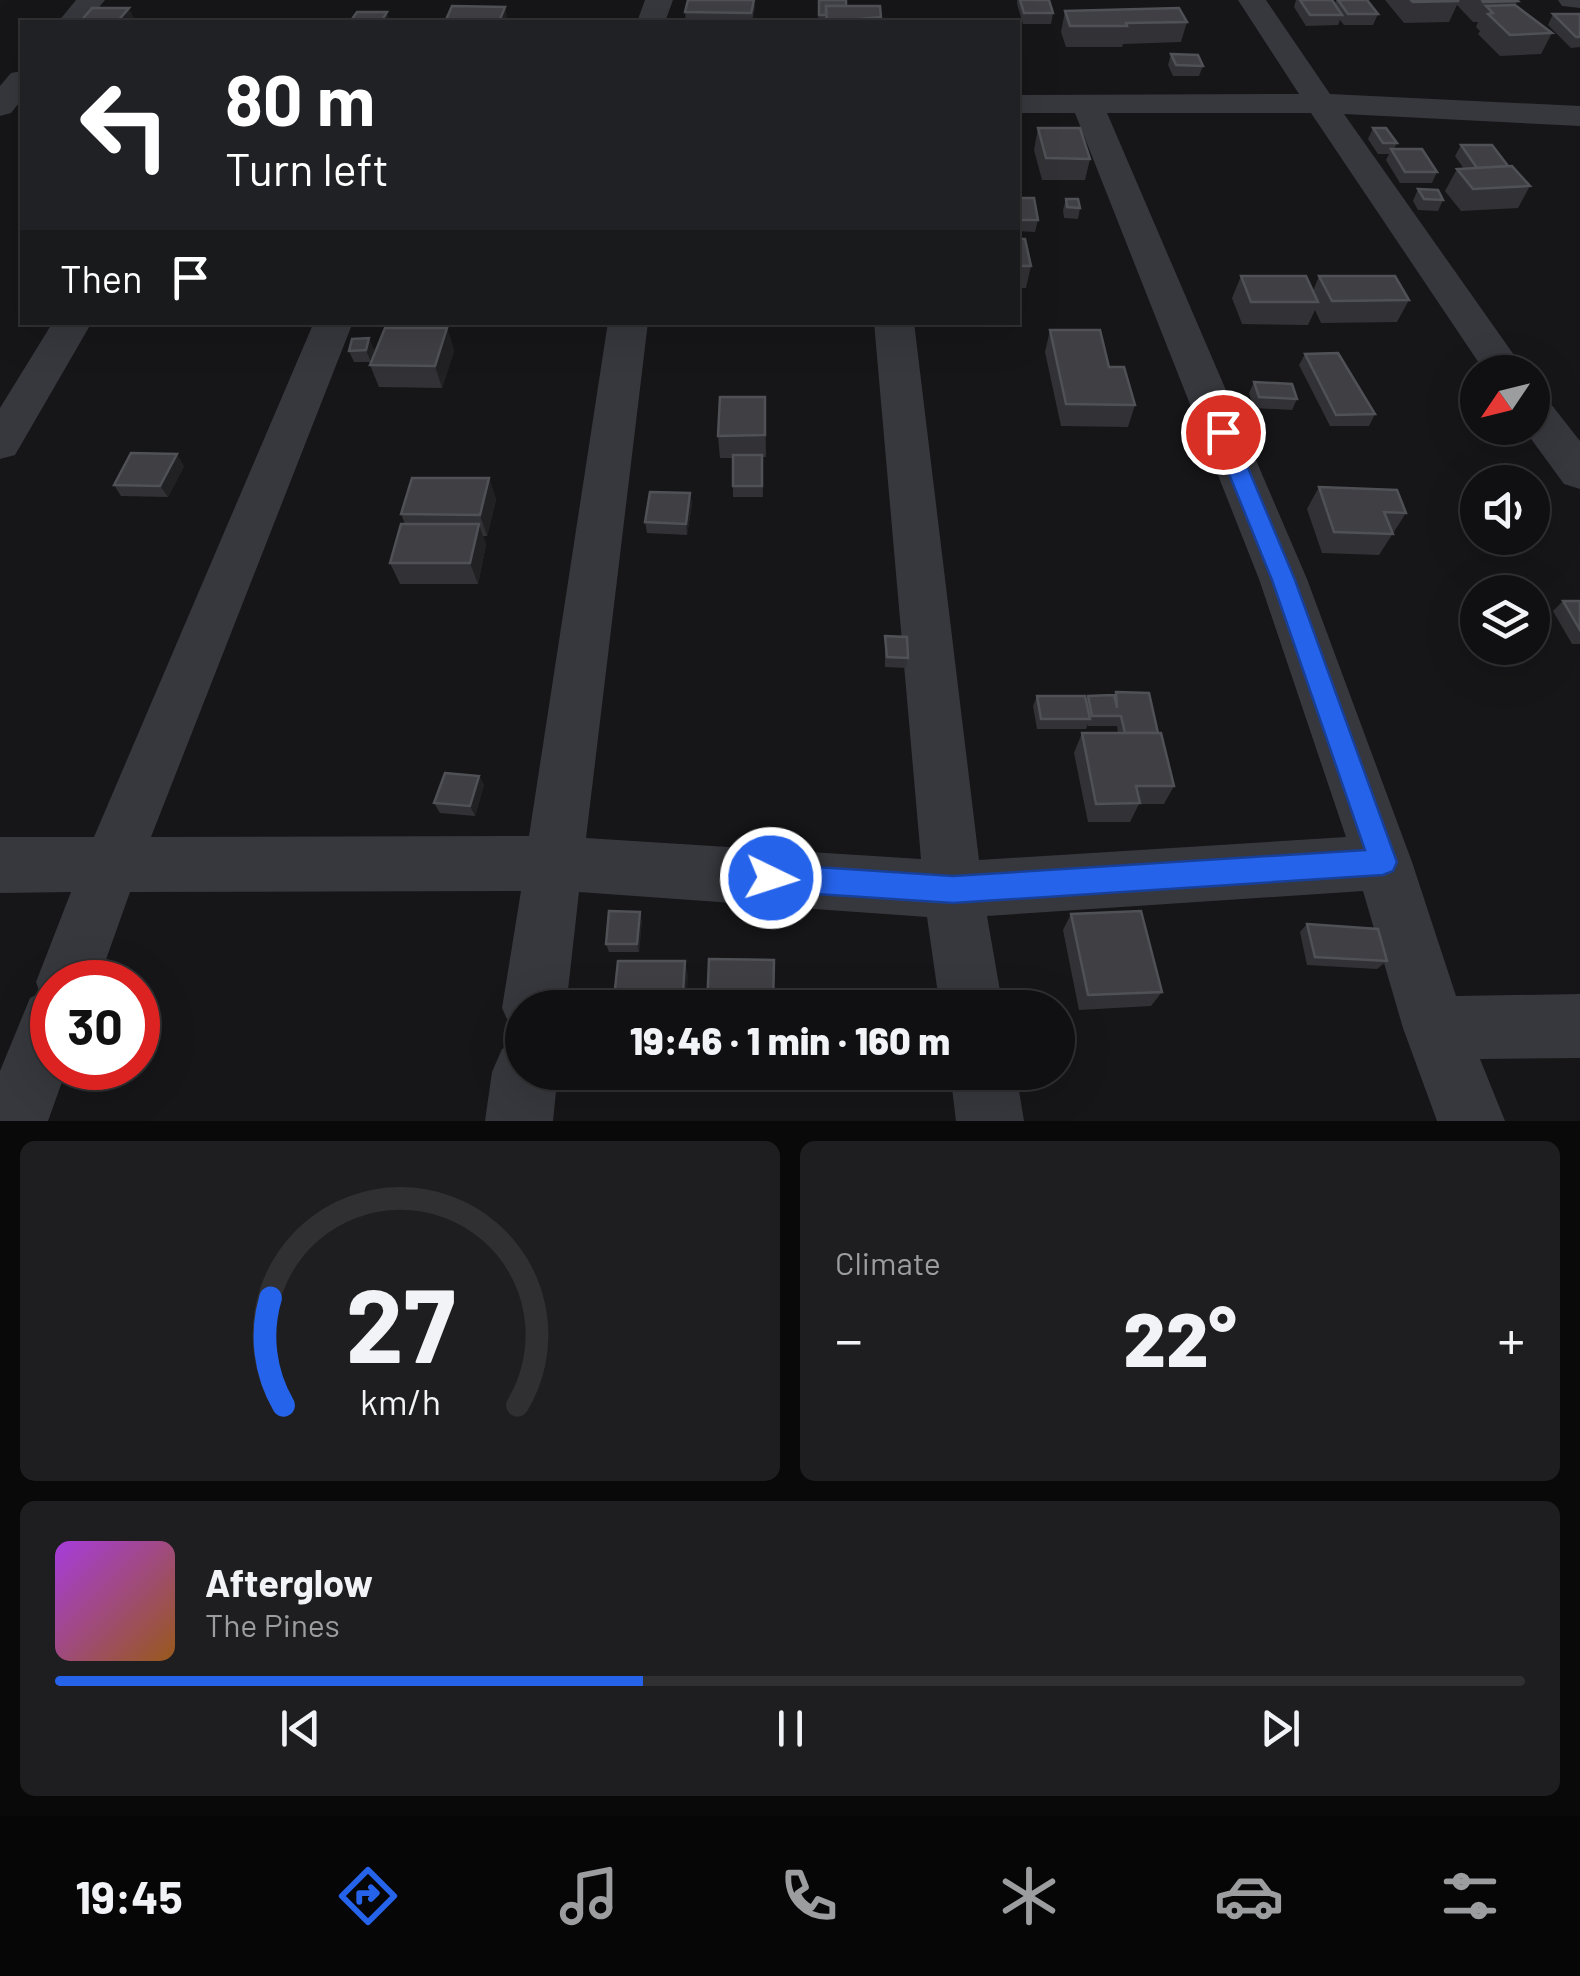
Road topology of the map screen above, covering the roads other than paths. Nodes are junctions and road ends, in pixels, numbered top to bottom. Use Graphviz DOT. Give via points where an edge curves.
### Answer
graph roads {
  1 [pos="91,0"];
  2 [pos="1252,0"];
  3 [pos="1572,0"];
  4 [pos="1580,0"];
  5 [pos="74,20"];
  6 [pos="1086,101"];
  7 [pos="1321,103"];
  8 [pos="1020,104"];
  9 [pos="1579,117"];
  10 [pos="72,325"];
  11 [pos="333,325"];
  12 [pos="628,325"];
  13 [pos="894,325"];
  14 [pos="1493,355"];
  15 [pos="1550,433"];
  16 [pos="0,444"];
  17 [pos="1580,473"];
  18 [pos="1383,862"];
  19 [pos="553,864"];
  20 [pos="0,865"];
  21 [pos="111,865"];
  22 [pos="953,890"];
  23 [pos="74,960"];
  24 [pos="536,990"];
  25 [pos="969,990"];
  26 [pos="1580,1026"];
  27 [pos="1435,1028"];
  28 [pos="30,1078"];
  29 [pos="522,1090"];
  30 [pos="986,1090"];
  31 [pos="14,1121"];
  32 [pos="518,1121"];
  33 [pos="990,1121"];
  34 [pos="1472,1121"];
  1 -- 5 [label="street"];
  2 -- 7 [label="street"];
  3 -- 4 [label="street"];
  6 -- 7 [label="street"];
  6 -- 8 [label="street"];
  6 -- 18 [label="street" via="1284,580"];
  7 -- 9 [label="street"];
  7 -- 14 [label="street"];
  10 -- 16 [label="street"];
  11 -- 21 [label="street"];
  12 -- 19 [label="street"];
  13 -- 22 [label="street"];
  15 -- 17 [label="street"];
  18 -- 22 [label="street"];
  18 -- 27 [label="street"];
  19 -- 21 [label="street"];
  19 -- 22 [label="street"];
  19 -- 24 [label="street"];
  20 -- 21 [label="street"];
  21 -- 23 [label="street"];
  22 -- 25 [label="street"];
  26 -- 27 [label="street"];
  27 -- 34 [label="street"];
  28 -- 31 [label="street"];
  29 -- 32 [label="street"];
  30 -- 33 [label="street"];
}
